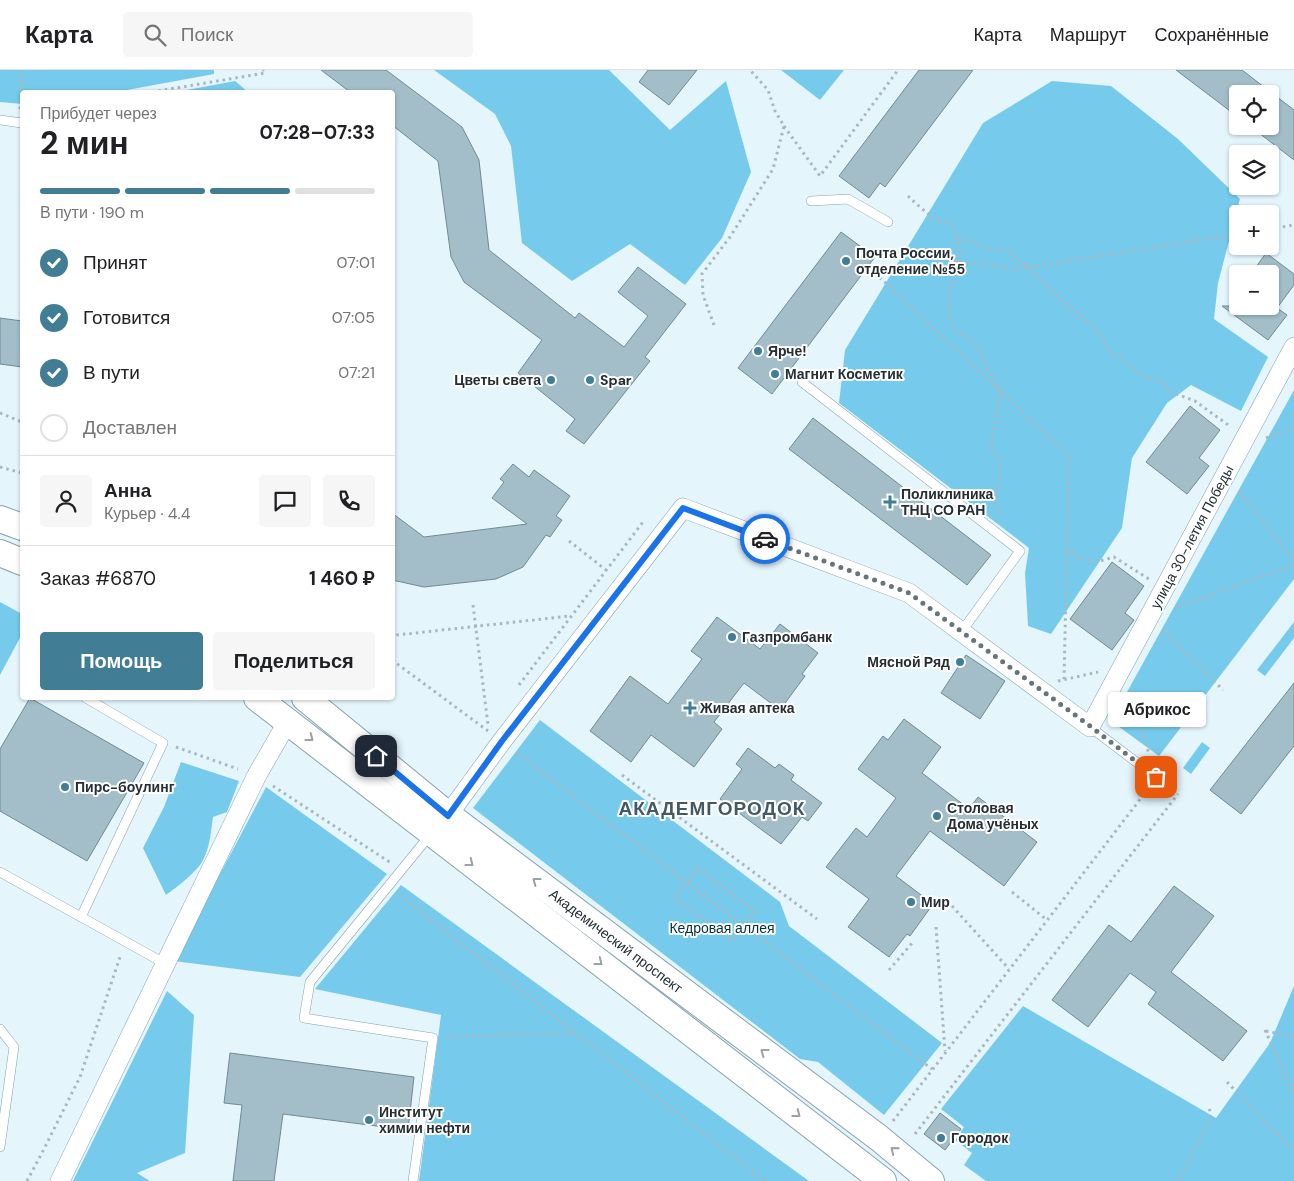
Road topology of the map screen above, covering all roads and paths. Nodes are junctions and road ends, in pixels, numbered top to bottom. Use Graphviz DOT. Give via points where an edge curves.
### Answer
graph roads {
  1 [pos="22,70"];
  2 [pos="750,70"];
  3 [pos="898,70"];
  4 [pos="264,71"];
  5 [pos="22,90"];
  6 [pos="163,90"];
  7 [pos="0,120"];
  8 [pos="20,123"];
  9 [pos="784,126"];
  10 [pos="908,196"];
  11 [pos="811,201"];
  12 [pos="888,222"];
  13 [pos="1294,225"];
  14 [pos="1279,228"];
  15 [pos="1229,235"];
  16 [pos="958,240"];
  17 [pos="889,253"];
  18 [pos="958,262"];
  19 [pos="1029,268"];
  20 [pos="875,273"];
  21 [pos="714,325"];
  22 [pos="1294,347"];
  23 [pos="802,382"];
  24 [pos="1001,393"];
  25 [pos="0,413"];
  26 [pos="20,421"];
  27 [pos="1246,436"];
  28 [pos="0,468"];
  29 [pos="20,472"];
  30 [pos="1226,474"];
  31 [pos="0,519"];
  32 [pos="643,522"];
  33 [pos="20,526"];
  34 [pos="1001,535"];
  35 [pos="569,541"];
  36 [pos="1066,552"];
  37 [pos="0,553"];
  38 [pos="20,561"];
  39 [pos="1294,563"];
  40 [pos="606,570"];
  41 [pos="1164,589"];
  42 [pos="473,605"];
  43 [pos="571,616"];
  44 [pos="1149,617"];
  45 [pos="476,627"];
  46 [pos="962,631"];
  47 [pos="395,637"];
  48 [pos="395,662"];
  49 [pos="518,686"];
  50 [pos="1223,690"];
  51 [pos="89,700"];
  52 [pos="260,700"];
  53 [pos="307,700"];
  54 [pos="1063,706"];
  55 [pos="494,717"];
  56 [pos="288,721"];
  57 [pos="488,724"];
  58 [pos="1090,726"];
  59 [pos="485,729"];
  60 [pos="502,741"];
  61 [pos="163,743"];
  62 [pos="622,775"];
  63 [pos="257,776"];
  64 [pos="1156,777"];
  65 [pos="1178,794"];
  66 [pos="440,824"];
  67 [pos="0,872"];
  68 [pos="395,878"];
  69 [pos="688,882"];
  70 [pos="1012,892"];
  71 [pos="952,906"];
  72 [pos="81,917"];
  73 [pos="818,919"];
  74 [pos="1047,920"];
  75 [pos="744,925"];
  76 [pos="936,927"];
  77 [pos="126,942"];
  78 [pos="914,942"];
  79 [pos="164,963"];
  80 [pos="1009,969"];
  81 [pos="889,970"];
  82 [pos="0,1029"];
  83 [pos="575,1033"];
  84 [pos="1294,1037"];
  85 [pos="433,1038"];
  86 [pos="945,1052"];
  87 [pos="1227,1082"];
  88 [pos="1294,1095"];
  89 [pos="1210,1105"];
  90 [pos="915,1134"];
  91 [pos="0,1147"];
  92 [pos="1294,1151"];
  93 [pos="27,1181"];
  94 [pos="60,1181"];
  95 [pos="413,1181"];
  96 [pos="765,1181"];
  97 [pos="883,1181"];
  98 [pos="931,1181"];
  99 [pos="1178,1181"];
  1 -- 5 [label="path"];
  2 -- 9 [label="path" via="768,90"];
  3 -- 9 [label="path" via="820,176"];
  4 -- 6 [label="path"];
  7 -- 8 [label="lane"];
  9 -- 21 [label="path" via="773,169 702,274 703,295"];
  10 -- 16 [label="path" via="928,213 951,223"];
  11 -- 12 [label="lane" via="848,199"];
  13 -- 14 [label="path"];
  15 -- 19 [label="path"];
  16 -- 18 [label="path"];
  16 -- 19 [label="path" via="1008,251"];
  17 -- 18 [label="path"];
  18 -- 19 [label="path"];
  18 -- 24 [label="path" via="949,299 952,322 955,331 969,337 980,349"];
  19 -- 27 [label="path" via="1094,327 1113,355 1120,355 1144,376 1162,381 1171,392 1195,401"];
  20 -- 24 [label="path"];
  22 -- 27 [label="street, улица 30-летия Победы"];
  23 -- 34 [label="lane"];
  24 -- 34 [label="path" via="991,447 999,458 1001,475 995,498"];
  24 -- 36 [label="path" via="1069,456"];
  25 -- 26 [label="path"];
  27 -- 30 [label="street, улица 30-летия Победы"];
  28 -- 29 [label="path"];
  30 -- 39 [label="path"];
  30 -- 41 [label="street, улица 30-летия Победы"];
  31 -- 33 [label="main road"];
  32 -- 40 [label="path"];
  34 -- 46 [label="lane" via="1020,551"];
  35 -- 40 [label="path"];
  36 -- 41 [label="path" via="1076,552 1079,559 1100,562 1114,557"];
  36 -- 54 [label="path"];
  37 -- 38 [label="main road"];
  39 -- 44 [label="path"];
  40 -- 43 [label="path"];
  41 -- 44 [label="street, улица 30-летия Победы"];
  42 -- 45 [label="path"];
  43 -- 45 [label="path"];
  43 -- 49 [label="path"];
  44 -- 50 [label="path"];
  44 -- 58 [label="street, улица 30-летия Победы"];
  45 -- 47 [label="path"];
  45 -- 57 [label="path"];
  46 -- 54 [label="street"];
  46 -- 60 [label="street" via="909,593 683,508"];
  48 -- 59 [label="path"];
  51 -- 61 [label="lane"];
  52 -- 56 [label="main road, Академический проспект"];
  53 -- 66 [label="main road, Академический проспект"];
  54 -- 58 [label="street"];
  55 -- 57 [label="path"];
  56 -- 63 [label="street"];
  56 -- 66 [label="main road, Академический проспект, one-way"];
  57 -- 59 [label="path"];
  58 -- 64 [label="lane"];
  59 -- 60 [label="path"];
  60 -- 66 [label="street"];
  60 -- 69 [label="path"];
  61 -- 63 [label="path"];
  61 -- 72 [label="lane"];
  62 -- 73 [label="path"];
  63 -- 68 [label="path" via="392,863"];
  63 -- 79 [label="street"];
  64 -- 74 [label="path"];
  65 -- 90 [label="path"];
  66 -- 68 [label="lane"];
  66 -- 97 [label="main road, Академический проспект, one-way"];
  98 -- 66 [label="main road, Академический проспект, one-way" via="879,1138"];
  67 -- 72 [label="lane"];
  68 -- 83 [label="path" via="398,894"];
  68 -- 85 [label="lane" via="310,982 304,1018"];
  69 -- 75 [label="path"];
  69 -- 75 [label="path" via="698,868 755,911"];
  69 -- 75 [label="path" via="675,898 732,941"];
  70 -- 74 [label="path"];
  71 -- 80 [label="path"];
  72 -- 77 [label="lane"];
  74 -- 80 [label="path"];
  75 -- 86 [label="path" via="932,1069"];
  76 -- 86 [label="path"];
  77 -- 79 [label="lane"];
  77 -- 93 [label="path" via="80,1076"];
  78 -- 81 [label="path"];
  79 -- 94 [label="street"];
  80 -- 86 [label="path"];
  82 -- 91 [label="lane" via="14,1047"];
  83 -- 85 [label="path"];
  83 -- 96 [label="path"];
  84 -- 88 [label="path" via="1265,1030"];
  85 -- 95 [label="lane"];
  87 -- 92 [label="path"];
  89 -- 99 [label="path" via="1211,1119"];
}
